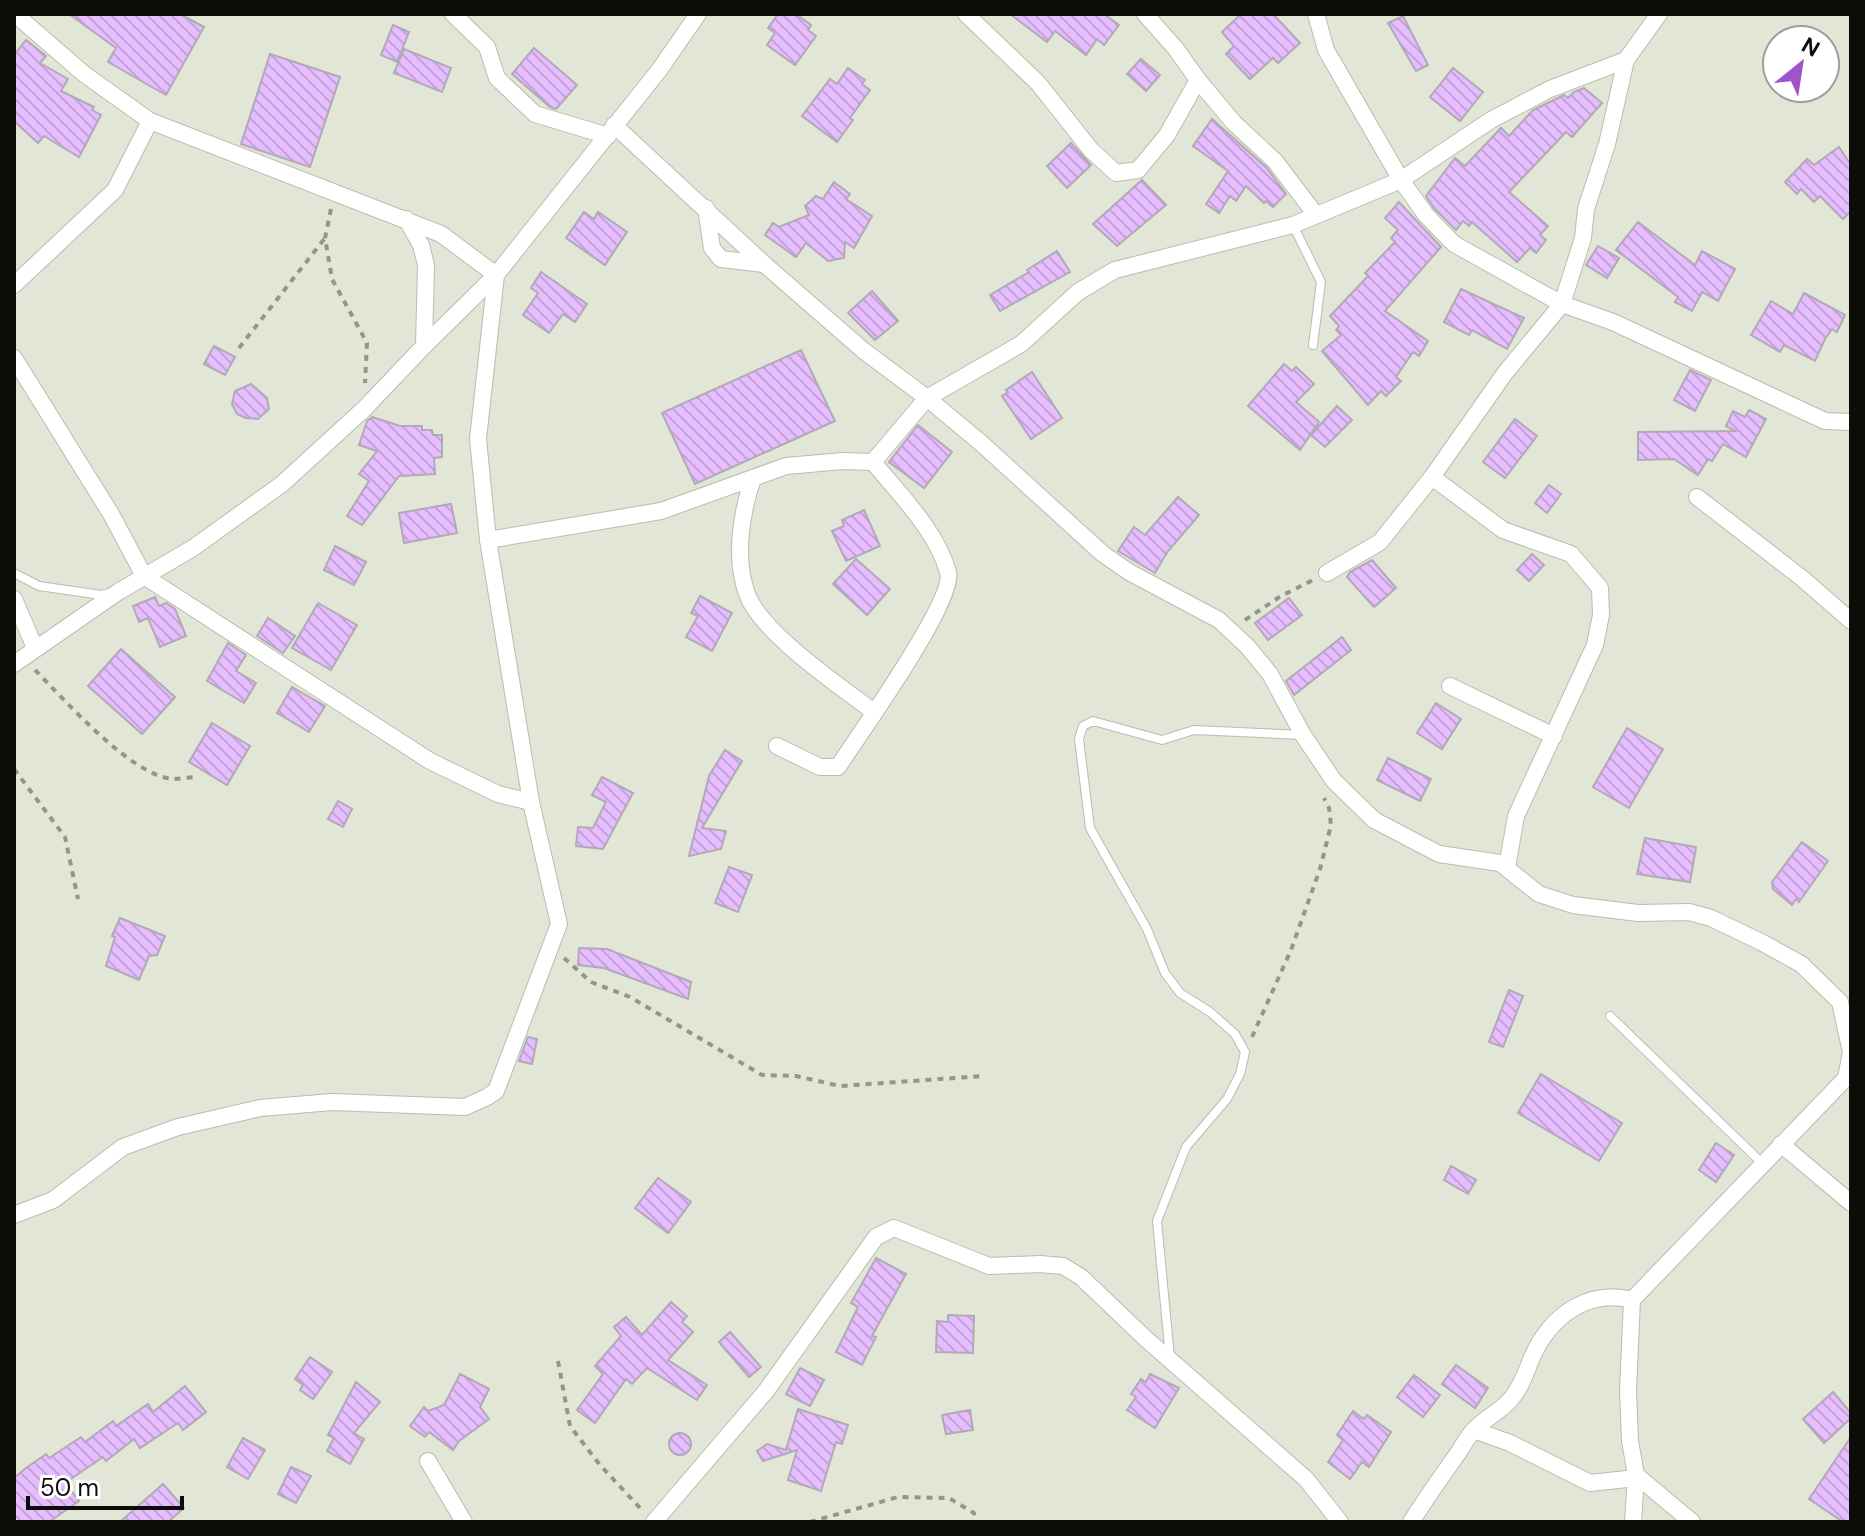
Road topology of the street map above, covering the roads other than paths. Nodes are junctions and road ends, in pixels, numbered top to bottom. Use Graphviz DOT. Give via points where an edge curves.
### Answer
graph roads {
  1 [pos="15,14"];
  2 [pos="453,14"];
  3 [pos="698,14"];
  4 [pos="966,14"];
  5 [pos="994,14"];
  6 [pos="1145,14"];
  7 [pos="1316,14"];
  8 [pos="1659,14"];
  9 [pos="984,31"];
  10 [pos="1626,60"];
  11 [pos="1198,80"];
  12 [pos="150,121"];
  13 [pos="611,131"];
  14 [pos="1401,180"];
  15 [pos="706,208"];
  16 [pos="1316,215"];
  17 [pos="406,219"];
  18 [pos="1293,225"];
  19 [pos="764,264"];
  20 [pos="496,275"];
  21 [pos="14,285"];
  22 [pos="1562,304"];
  23 [pos="1313,345"];
  24 [pos="424,346"];
  25 [pos="14,358"];
  26 [pos="927,398"];
  27 [pos="1851,422"];
  28 [pos="873,462"];
  29 [pos="1432,477"];
  30 [pos="753,478"];
  31 [pos="1697,497"];
  32 [pos="488,540"];
  33 [pos="14,573"];
  34 [pos="1327,573"];
  35 [pos="144,576"];
  36 [pos="118,592"];
  37 [pos="14,599"];
  38 [pos="1851,621"];
  39 [pos="24,656"];
  40 [pos="1450,686"];
  41 [pos="874,712"];
  42 [pos="1303,735"];
  43 [pos="1554,736"];
  44 [pos="777,746"];
  45 [pos="531,802"];
  46 [pos="1507,867"];
  47 [pos="1610,1016"];
  48 [pos="1848,1076"];
  49 [pos="1781,1144"];
  50 [pos="1762,1163"];
  51 [pos="1851,1203"];
  52 [pos="14,1215"];
  53 [pos="1632,1300"];
  54 [pos="1170,1359"];
  55 [pos="1474,1430"];
  56 [pos="428,1461"];
  57 [pos="1636,1476"];
  58 [pos="464,1522"];
  59 [pos="654,1522"];
  60 [pos="1340,1522"];
  61 [pos="1411,1522"];
  62 [pos="1633,1522"];
  63 [pos="1692,1522"];
  1 -- 12 [label="street" via="84,74"];
  2 -- 13 [label="street" via="487,47 497,78 535,114"];
  3 -- 13 [label="street"];
  4 -- 9 [label="street"];
  5 -- 9 [label="street"];
  6 -- 11 [label="street"];
  7 -- 14 [label="street" via="1326,50"];
  8 -- 10 [label="street"];
  9 -- 11 [label="street" via="1038,83 1116,173 1138,170 1167,135"];
  10 -- 14 [label="street" via="1550,89 1491,120"];
  10 -- 22 [label="street"];
  11 -- 16 [label="street" via="1275,161"];
  12 -- 17 [label="street"];
  12 -- 21 [label="street" via="115,190"];
  13 -- 15 [label="street"];
  13 -- 20 [label="street"];
  14 -- 16 [label="street"];
  14 -- 22 [label="street" via="1454,244"];
  15 -- 19 [label="street"];
  15 -- 19 [label="street" via="712,248 721,259"];
  16 -- 18 [label="street"];
  17 -- 20 [label="street" via="441,234"];
  17 -- 24 [label="street" via="426,265"];
  18 -- 23 [label="lane" via="1321,282"];
  18 -- 26 [label="street" via="1115,270 1078,292 1021,344"];
  19 -- 26 [label="street"];
  20 -- 24 [label="street"];
  20 -- 32 [label="street" via="478,439"];
  22 -- 27 [label="street" via="1613,322 1825,421"];
  22 -- 29 [label="street" via="1505,373"];
  24 -- 35 [label="street" via="282,484"];
  25 -- 35 [label="street"];
  26 -- 28 [label="street"];
  26 -- 42 [label="street" via="1103,554 1219,620 1270,674"];
  28 -- 30 [label="street" via="786,466"];
  28 -- 41 [label="street" via="928,531 948,574 935,616"];
  29 -- 34 [label="street" via="1380,542"];
  29 -- 43 [label="street" via="1503,530 1571,554 1600,588 1595,645"];
  30 -- 32 [label="street" via="661,511"];
  30 -- 41 [label="street" via="741,525 748,597 800,654"];
  31 -- 38 [label="street"];
  32 -- 45 [label="street"];
  33 -- 36 [label="lane" via="39,586 101,595"];
  35 -- 36 [label="street"];
  35 -- 45 [label="street" via="430,761 498,794"];
  36 -- 39 [label="street"];
  37 -- 39 [label="street"];
  40 -- 43 [label="street"];
  41 -- 44 [label="street" via="838,767 820,767"];
  42 -- 46 [label="street" via="1334,781 1387,829 1439,854"];
  42 -- 54 [label="lane" via="1194,730 1162,740 1093,721 1083,726 1079,739 1090,828 1147,929 1165,973 1180,993 1235,1034 1245,1052 1227,1099 1186,1147 1157,1221"];
  43 -- 46 [label="street" via="1516,816"];
  45 -- 52 [label="street" via="559,924 496,1091 465,1107 332,1102 260,1108 178,1127 123,1147 53,1200"];
  46 -- 48 [label="street" via="1539,894 1573,905 1638,913 1689,912 1801,964 1840,1002 1851,1052"];
  47 -- 50 [label="lane"];
  48 -- 49 [label="street"];
  49 -- 50 [label="street"];
  49 -- 51 [label="street"];
  50 -- 53 [label="street"];
  53 -- 55 [label="street" via="1606,1296 1570,1309 1536,1349 1514,1396"];
  53 -- 57 [label="street" via="1628,1390"];
  54 -- 59 [label="street" via="1063,1266 989,1266 894,1228 876,1237 766,1391"];
  54 -- 60 [label="street" via="1306,1479"];
  55 -- 57 [label="street" via="1590,1483"];
  55 -- 61 [label="street"];
  56 -- 58 [label="street"];
  57 -- 62 [label="street"];
  57 -- 63 [label="street"];
}
